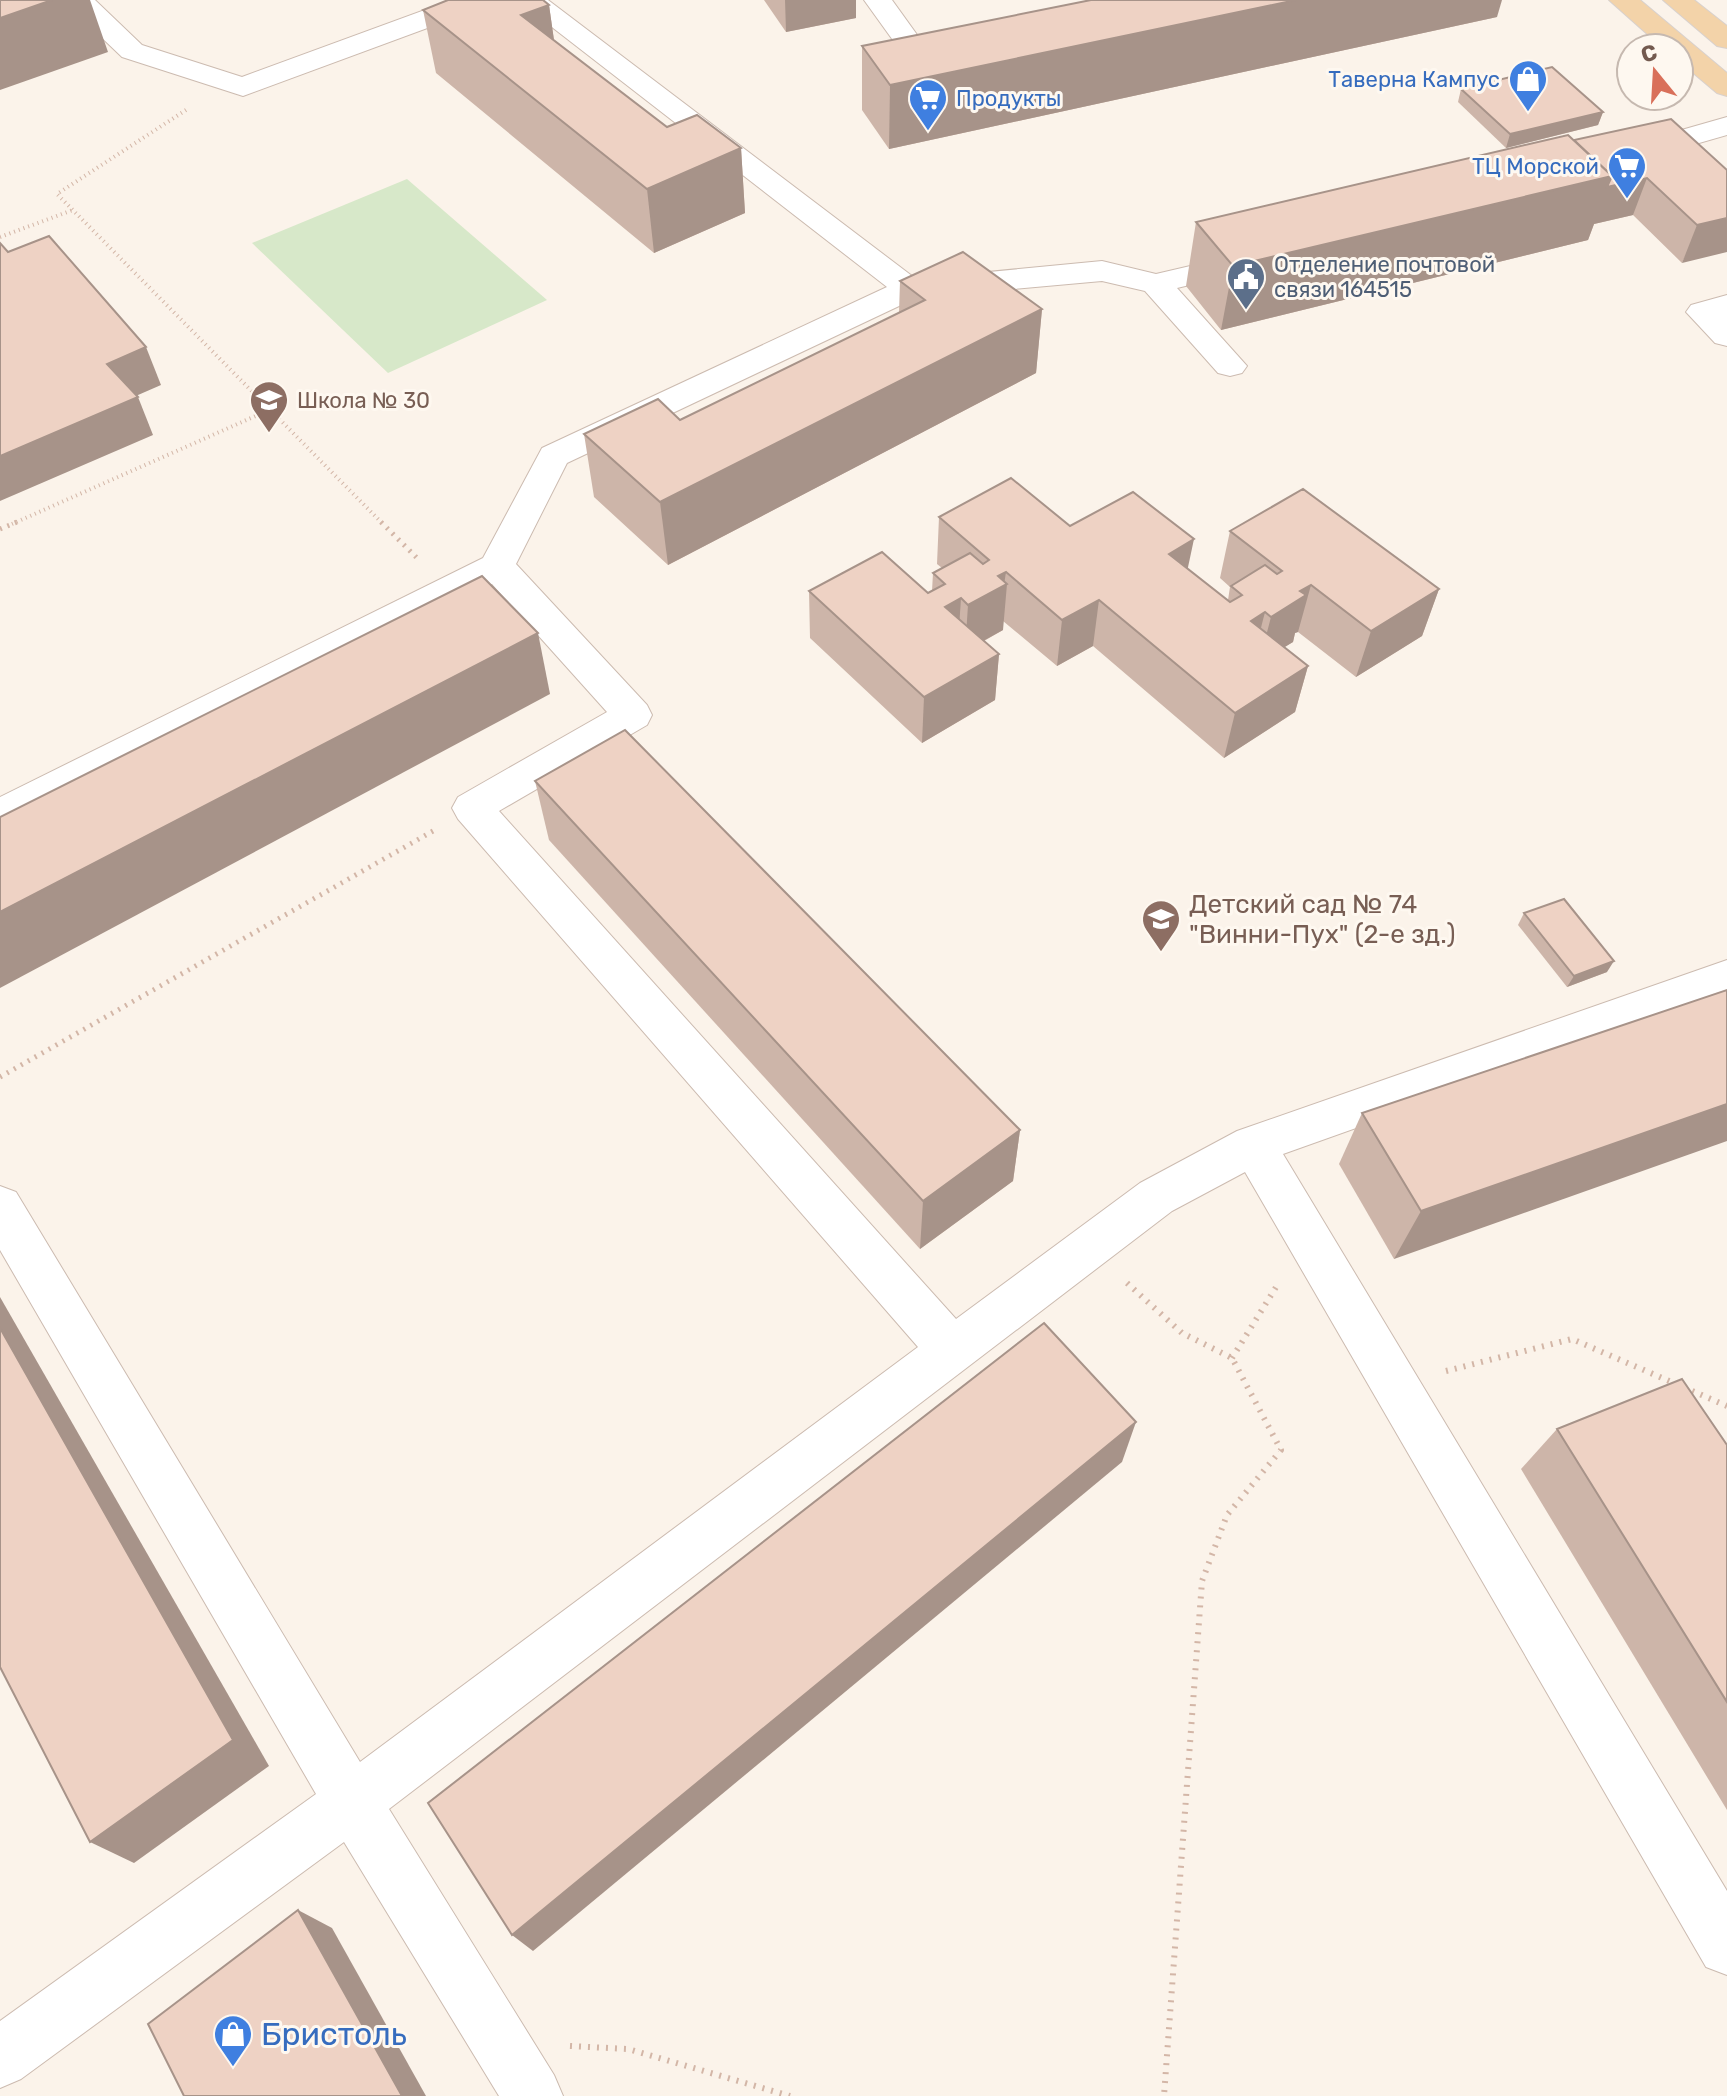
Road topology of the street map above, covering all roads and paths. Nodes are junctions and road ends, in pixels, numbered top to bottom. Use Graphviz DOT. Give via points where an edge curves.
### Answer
graph roads {
  1 [pos="477,0"];
  2 [pos="531,0"];
  3 [pos="878,0"];
  4 [pos="1623,0"];
  5 [pos="1677,0"];
  6 [pos="441,5"];
  7 [pos="0,29"];
  8 [pos="1727,40"];
  9 [pos="969,76"];
  10 [pos="226,81"];
  11 [pos="1727,87"];
  12 [pos="1727,126"];
  13 [pos="1605,160"];
  14 [pos="73,210"];
  15 [pos="0,237"];
  16 [pos="1279,254"];
  17 [pos="1156,284"];
  18 [pos="909,289"];
  19 [pos="1727,305"];
  20 [pos="1727,336"];
  21 [pos="1230,366"];
  22 [pos="269,410"];
  23 [pos="0,529"];
  24 [pos="497,566"];
  25 [pos="449,589"];
  26 [pos="472,808"];
  27 [pos="0,815"];
  28 [pos="1727,978"];
  29 [pos="0,1077"];
  30 [pos="1253,1145"];
  31 [pos="0,1207"];
  32 [pos="1308,1236"];
  33 [pos="1088,1248"];
  34 [pos="952,1350"];
  35 [pos="1232,1358"];
  36 [pos="1395,1384"];
  37 [pos="1727,1406"];
  38 [pos="352,1802"];
  39 [pos="1727,1946"];
  40 [pos="501,2044"];
  41 [pos="0,2058"];
  42 [pos="533,2096"];
  43 [pos="790,2096"];
  44 [pos="1164,2096"];
  1 -- 6 [label="lane"];
  2 -- 18 [label="lane"];
  3 -- 9 [label="lane" via="938,83"];
  4 -- 11 [label="main road"];
  5 -- 8 [label="main road"];
  6 -- 10 [label="lane" via="243,87"];
  7 -- 10 [label="lane" via="81,2 132,51"];
  10 -- 14 [label="path" via="57,194"];
  12 -- 13 [label="lane"];
  14 -- 15 [label="path"];
  14 -- 22 [label="path"];
  16 -- 17 [label="lane"];
  17 -- 18 [label="lane" via="1102,271"];
  17 -- 21 [label="lane"];
  18 -- 24 [label="lane" via="554,456"];
  19 -- 20 [label="lane" via="1702,312"];
  22 -- 23 [label="path"];
  22 -- 25 [label="path"];
  24 -- 25 [label="lane"];
  24 -- 26 [label="lane" via="633,715"];
  25 -- 27 [label="lane"];
  26 -- 29 [label="path"];
  26 -- 34 [label="lane"];
  28 -- 30 [label="lane"];
  30 -- 32 [label="lane"];
  30 -- 33 [label="lane" via="1156,1197"];
  31 -- 38 [label="lane"];
  32 -- 35 [label="path"];
  32 -- 36 [label="lane"];
  33 -- 34 [label="lane"];
  33 -- 35 [label="path" via="1182,1333"];
  34 -- 38 [label="lane"];
  35 -- 44 [label="path" via="1281,1450 1227,1515 1202,1581"];
  36 -- 37 [label="path" via="1572,1339"];
  36 -- 39 [label="lane"];
  38 -- 40 [label="lane"];
  38 -- 41 [label="lane"];
  40 -- 42 [label="lane"];
  40 -- 43 [label="path" via="628,2049"];
}
